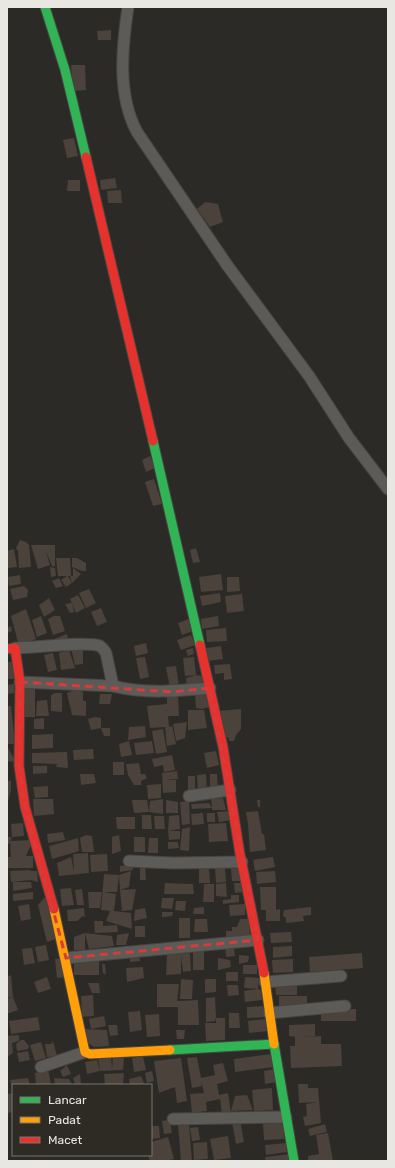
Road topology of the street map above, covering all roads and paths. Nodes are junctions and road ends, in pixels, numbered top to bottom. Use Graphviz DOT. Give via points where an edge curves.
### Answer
graph roads {
  1 [pos="45,7"];
  2 [pos="128,7"];
  3 [pos="388,489"];
  4 [pos="10,649"];
  5 [pos="20,682"];
  6 [pos="113,686"];
  7 [pos="210,688"];
  8 [pos="230,790"];
  9 [pos="189,796"];
  10 [pos="129,861"];
  11 [pos="242,862"];
  12 [pos="258,940"];
  13 [pos="66,958"];
  14 [pos="341,976"];
  15 [pos="265,982"];
  16 [pos="345,1006"];
  17 [pos="269,1013"];
  18 [pos="274,1044"];
  19 [pos="85,1052"];
  20 [pos="41,1067"];
  21 [pos="286,1117"];
  22 [pos="173,1119"];
  23 [pos="294,1161"];
  1 -- 7 [label="street" via="65,70 100,213"];
  2 -- 3 [label="street" via="123,63 128,111 137,132 227,265"];
  4 -- 5 [label="street"];
  4 -- 6 [label="street" via="67,645 99,646 106,653"];
  5 -- 6 [label="street"];
  5 -- 13 [label="street" via="19,766 25,807"];
  6 -- 7 [label="street" via="173,692"];
  7 -- 8 [label="street"];
  8 -- 9 [label="street"];
  8 -- 11 [label="street"];
  10 -- 11 [label="street" via="173,864"];
  11 -- 12 [label="street"];
  12 -- 13 [label="street"];
  12 -- 15 [label="street"];
  13 -- 19 [label="street" via="81,1044"];
  14 -- 15 [label="street"];
  15 -- 17 [label="street"];
  16 -- 17 [label="street"];
  17 -- 18 [label="street"];
  18 -- 19 [label="street" via="90,1054"];
  18 -- 21 [label="street"];
  19 -- 20 [label="street"];
  21 -- 22 [label="street"];
  21 -- 23 [label="street"];
}
